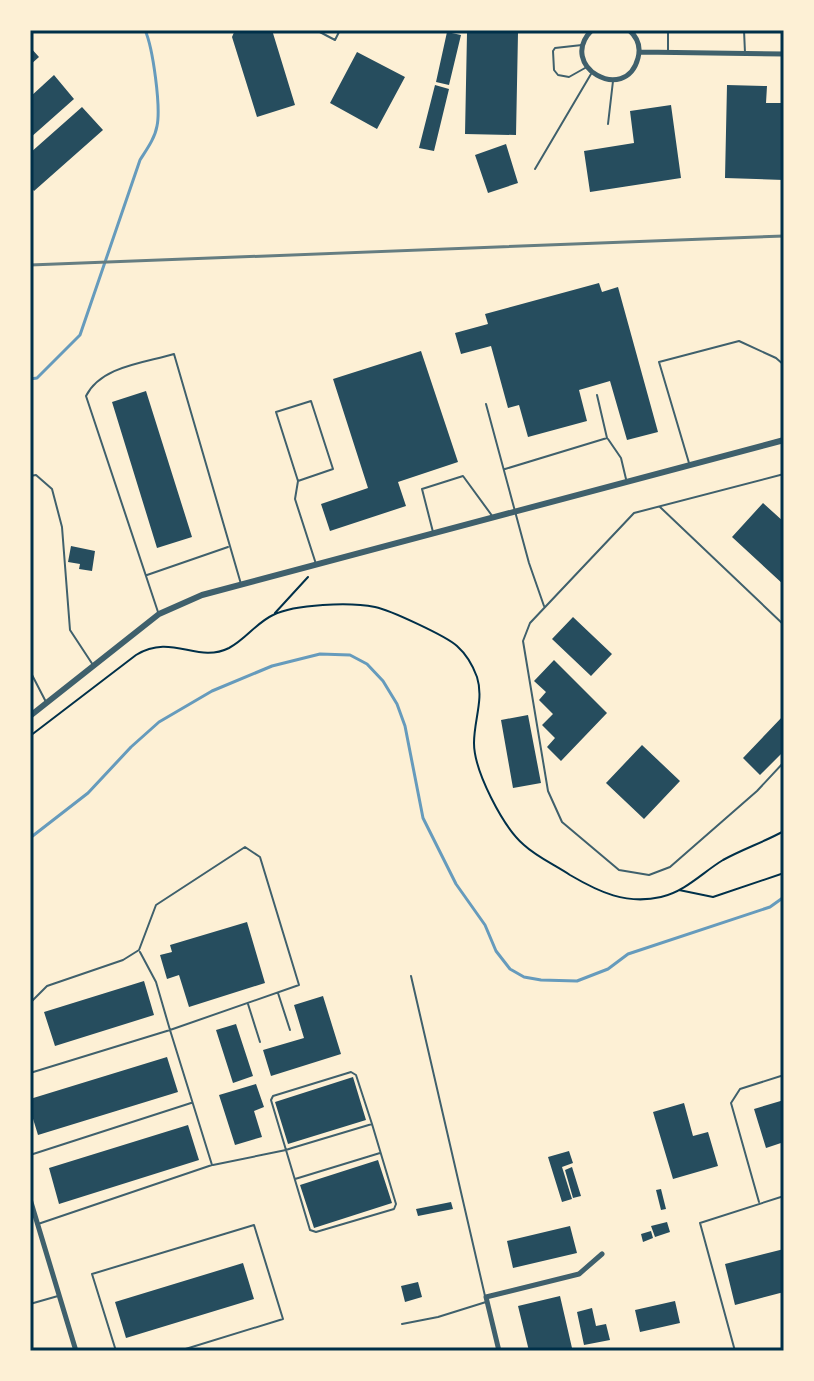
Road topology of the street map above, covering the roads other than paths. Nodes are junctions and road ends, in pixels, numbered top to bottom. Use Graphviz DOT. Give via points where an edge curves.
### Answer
graph roads {
  1 [pos="316,30"];
  2 [pos="340,30"];
  3 [pos="592,30"];
  4 [pos="629,30"];
  5 [pos="668,30"];
  6 [pos="744,30"];
  7 [pos="583,45"];
  8 [pos="640,52"];
  9 [pos="668,52"];
  10 [pos="745,53"];
  11 [pos="784,54"];
  12 [pos="586,67"];
  13 [pos="592,73"];
  14 [pos="613,80"];
  15 [pos="608,124"];
  16 [pos="535,169"];
  17 [pos="784,365"];
  18 [pos="597,395"];
  19 [pos="486,404"];
  20 [pos="607,438"];
  21 [pos="784,440"];
  22 [pos="690,465"];
  23 [pos="504,469"];
  24 [pos="784,474"];
  25 [pos="30,476"];
  26 [pos="298,481"];
  27 [pos="627,482"];
  28 [pos="659,506"];
  29 [pos="515,512"];
  30 [pos="494,518"];
  31 [pos="434,534"];
  32 [pos="229,547"];
  33 [pos="316,565"];
  34 [pos="145,575"];
  35 [pos="241,586"];
  36 [pos="545,608"];
  37 [pos="159,614"];
  38 [pos="784,625"];
  39 [pos="94,666"];
  40 [pos="30,671"];
  41 [pos="46,703"];
  42 [pos="30,716"];
  43 [pos="784,762"];
  44 [pos="139,950"];
  45 [pos="411,976"];
  46 [pos="278,992"];
  47 [pos="30,1003"];
  48 [pos="248,1003"];
  49 [pos="170,1030"];
  50 [pos="290,1030"];
  51 [pos="260,1042"];
  52 [pos="30,1073"];
  53 [pos="784,1075"];
  54 [pos="192,1102"];
  55 [pos="372,1124"];
  56 [pos="286,1150"];
  57 [pos="381,1153"];
  58 [pos="30,1155"];
  59 [pos="212,1165"];
  60 [pos="295,1179"];
  61 [pos="784,1196"];
  62 [pos="30,1199"];
  63 [pos="760,1203"];
  64 [pos="37,1224"];
  65 [pos="602,1254"];
  66 [pos="59,1295"];
  67 [pos="486,1299"];
  68 [pos="30,1304"];
  69 [pos="402,1324"];
  70 [pos="76,1351"];
  71 [pos="116,1351"];
  72 [pos="179,1351"];
  73 [pos="499,1351"];
  74 [pos="735,1351"];
  1 -- 2 [label="lane" via="335,40"];
  3 -- 7 [label="street"];
  4 -- 8 [label="street"];
  5 -- 9 [label="lane"];
  6 -- 10 [label="lane"];
  7 -- 12 [label="street"];
  7 -- 12 [label="lane" via="555,48 554,70 569,77"];
  8 -- 9 [label="street"];
  8 -- 14 [label="street" via="631,72"];
  9 -- 10 [label="street"];
  10 -- 11 [label="street"];
  12 -- 13 [label="street"];
  13 -- 14 [label="street"];
  13 -- 16 [label="lane"];
  14 -- 15 [label="lane"];
  17 -- 22 [label="lane" via="739,341 659,362"];
  18 -- 20 [label="lane"];
  19 -- 23 [label="lane"];
  20 -- 23 [label="lane"];
  20 -- 27 [label="lane" via="621,458"];
  21 -- 22 [label="street"];
  22 -- 27 [label="street"];
  23 -- 29 [label="lane"];
  24 -- 28 [label="lane"];
  25 -- 39 [label="lane" via="52,489 62,527 70,630"];
  26 -- 26 [label="lane" via="276,412 311,401 333,469"];
  26 -- 33 [label="lane" via="295,499"];
  27 -- 29 [label="street"];
  28 -- 36 [label="lane" via="634,513"];
  28 -- 38 [label="lane"];
  29 -- 30 [label="street"];
  29 -- 36 [label="lane"];
  30 -- 31 [label="street"];
  30 -- 31 [label="lane" via="463,476 422,489"];
  31 -- 33 [label="street"];
  32 -- 34 [label="lane"];
  32 -- 34 [label="lane" via="174,354 105,374 86,396"];
  32 -- 35 [label="lane"];
  33 -- 35 [label="street"];
  34 -- 37 [label="lane"];
  35 -- 37 [label="street" via="202,595"];
  36 -- 43 [label="lane" via="530,623 523,641 548,791 562,822 619,870 649,875 670,867"];
  37 -- 39 [label="street"];
  39 -- 41 [label="street"];
  40 -- 41 [label="lane"];
  41 -- 42 [label="street"];
  44 -- 46 [label="lane" via="156,905 245,847 260,857 299,985"];
  44 -- 47 [label="lane" via="47,986"];
  44 -- 49 [label="lane" via="156,982"];
  45 -- 67 [label="lane"];
  46 -- 48 [label="lane"];
  46 -- 50 [label="lane"];
  48 -- 49 [label="lane"];
  48 -- 51 [label="lane"];
  49 -- 52 [label="lane"];
  49 -- 54 [label="lane"];
  53 -- 63 [label="lane" via="740,1089 731,1103"];
  54 -- 58 [label="lane"];
  54 -- 59 [label="lane"];
  55 -- 56 [label="lane"];
  55 -- 56 [label="lane" via="351,1072 273,1096"];
  55 -- 57 [label="lane"];
  56 -- 59 [label="lane"];
  56 -- 60 [label="lane"];
  57 -- 60 [label="lane"];
  57 -- 60 [label="lane" via="396,1204 381,1213 310,1230"];
  59 -- 64 [label="lane"];
  61 -- 63 [label="lane"];
  62 -- 64 [label="street"];
  63 -- 74 [label="lane" via="700,1223"];
  64 -- 66 [label="street"];
  65 -- 67 [label="street" via="579,1274"];
  66 -- 68 [label="lane"];
  66 -- 70 [label="street"];
  67 -- 69 [label="lane"];
  67 -- 73 [label="street"];
  71 -- 72 [label="lane" via="92,1274 254,1225 283,1319"];
}
